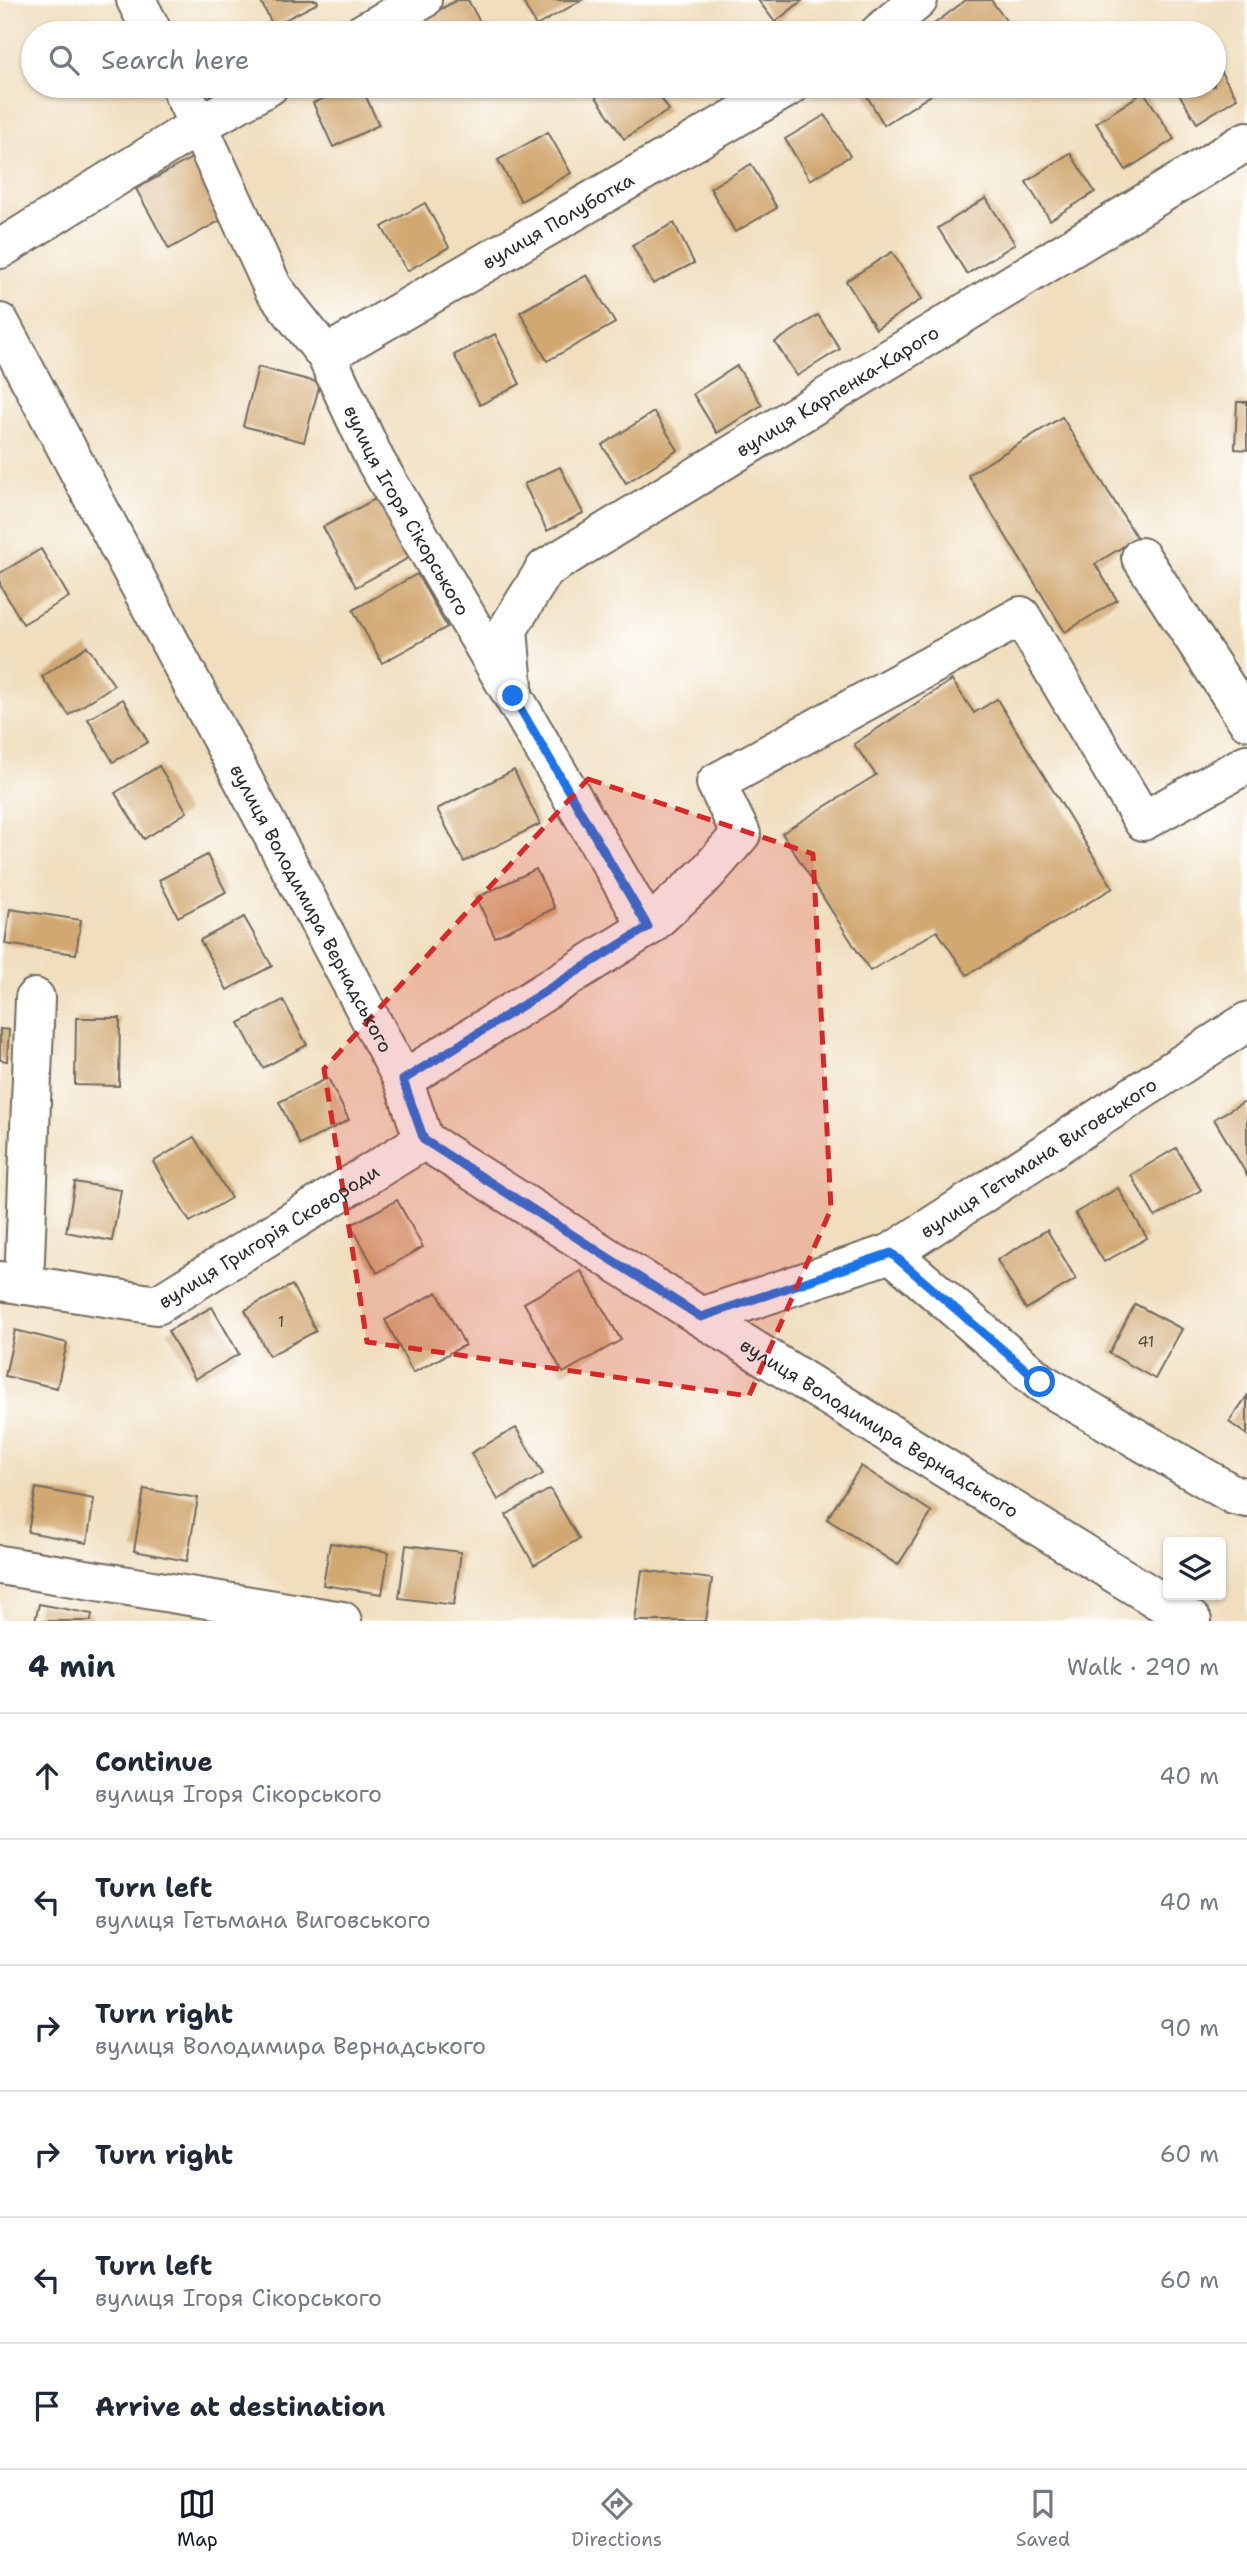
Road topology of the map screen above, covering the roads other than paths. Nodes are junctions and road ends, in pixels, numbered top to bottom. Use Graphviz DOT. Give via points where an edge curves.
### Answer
graph roads {
  1 [pos="136,0"];
  2 [pos="422,0"];
  3 [pos="918,0"];
  4 [pos="147,21"];
  5 [pos="384,21"];
  6 [pos="893,21"];
  7 [pos="186,98"];
  8 [pos="247,98"];
  9 [pos="769,98"];
  10 [pos="199,125"];
  11 [pos="1247,141"];
  12 [pos="0,249"];
  13 [pos="0,323"];
  14 [pos="326,355"];
  15 [pos="1141,557"];
  16 [pos="513,696"];
  17 [pos="1247,720"];
  18 [pos="1247,764"];
  19 [pos="648,927"];
  20 [pos="35,998"];
  21 [pos="1247,1022"];
  22 [pos="403,1080"];
  23 [pos="424,1140"];
  24 [pos="891,1253"];
  25 [pos="12,1283"];
  26 [pos="701,1317"];
  27 [pos="1247,1498"];
  28 [pos="0,1565"];
  29 [pos="342,1621"];
  30 [pos="1192,1621"];
  1 -- 4 [label="street"];
  2 -- 5 [label="street"];
  3 -- 6 [label="street"];
  7 -- 10 [label="street, вулиця Ігоря Сікорського"];
  8 -- 10 [label="street"];
  9 -- 14 [label="street, вулиця Полуботка"];
  10 -- 12 [label="street"];
  10 -- 14 [label="street, вулиця Ігоря Сікорського" via="273,288"];
  11 -- 16 [label="street, вулиця Карпенка-Карого" via="545,569 508,629"];
  13 -- 22 [label="street, вулиця Володимира Вернадського"];
  14 -- 16 [label="street, вулиця Ігоря Сікорського" via="375,460"];
  15 -- 17 [label="street"];
  16 -- 19 [label="street, вулиця Ігоря Сікорського"];
  18 -- 19 [label="street" via="1143,821 1021,616 716,783 741,834 706,874"];
  19 -- 22 [label="street"];
  20 -- 25 [label="street, вулиця Григорія Сковороди"];
  21 -- 24 [label="street, вулиця Гетьмана Виговського"];
  22 -- 23 [label="street, вулиця Володимира Вернадського"];
  23 -- 25 [label="street, вулиця Григорія Сковороди" via="158,1305"];
  23 -- 26 [label="street, вулиця Володимира Вернадського"];
  24 -- 26 [label="street, вулиця Гетьмана Виговського"];
  24 -- 27 [label="street" via="1040,1382"];
  26 -- 30 [label="street, вулиця Володимира Вернадського"];
  28 -- 29 [label="street"];
}
